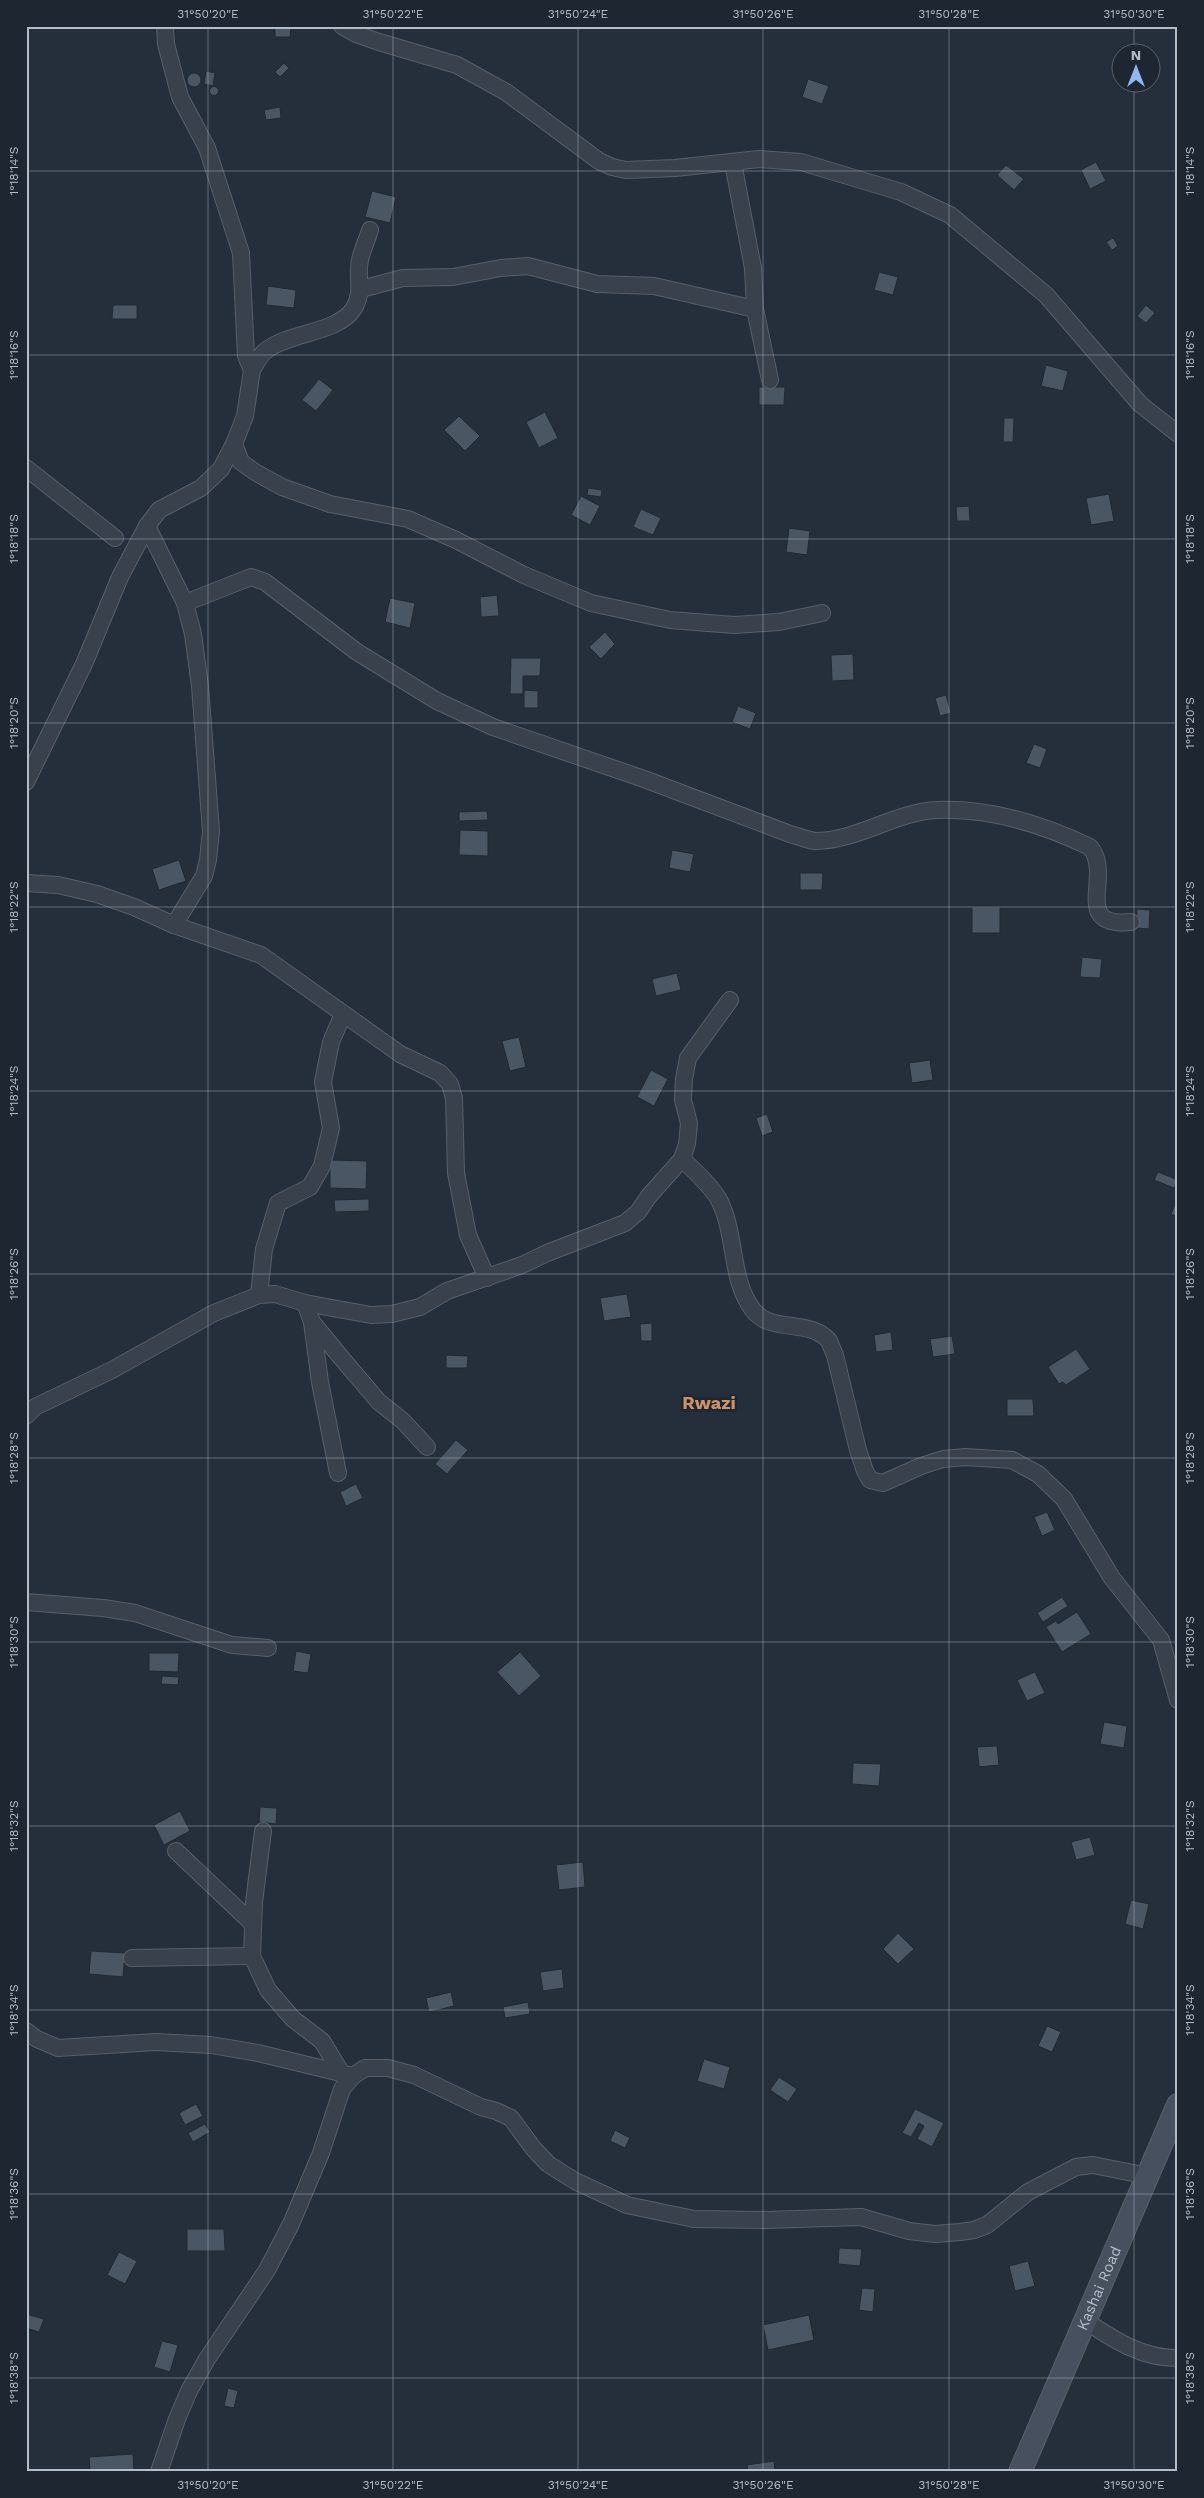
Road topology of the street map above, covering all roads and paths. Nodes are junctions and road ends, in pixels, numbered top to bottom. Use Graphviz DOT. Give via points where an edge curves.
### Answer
graph roads {
  1 [pos="165,26"];
  2 [pos="342,26"];
  3 [pos="733,163"];
  4 [pos="370,230"];
  5 [pos="361,289"];
  6 [pos="755,309"];
  7 [pos="252,370"];
  8 [pos="770,380"];
  9 [pos="1178,434"];
  10 [pos="234,444"];
  11 [pos="26,468"];
  12 [pos="147,526"];
  13 [pos="115,538"];
  14 [pos="185,603"];
  15 [pos="822,612"];
  16 [pos="26,782"];
  17 [pos="26,883"];
  18 [pos="1131,922"];
  19 [pos="174,925"];
  20 [pos="730,1000"];
  21 [pos="343,1014"];
  22 [pos="682,1159"];
  23 [pos="487,1278"];
  24 [pos="259,1295"];
  25 [pos="305,1302"];
  26 [pos="312,1322"];
  27 [pos="26,1416"];
  28 [pos="427,1447"];
  29 [pos="338,1473"];
  30 [pos="26,1602"];
  31 [pos="268,1648"];
  32 [pos="1178,1700"];
  33 [pos="263,1831"];
  34 [pos="176,1850"];
  35 [pos="253,1924"];
  36 [pos="252,1956"];
  37 [pos="132,1958"];
  38 [pos="26,2031"];
  39 [pos="348,2075"];
  40 [pos="1178,2106"];
  41 [pos="1148,2176"];
  42 [pos="1084,2320"];
  43 [pos="1178,2358"];
  44 [pos="160,2472"];
  45 [pos="1020,2472"];
  1 -- 7 [label="street" via="166,44 180,97 207,148 241,253 246,356"];
  2 -- 3 [label="street" via="371,40 457,65 506,92 599,161 612,167 626,170"];
  3 -- 6 [label="street" via="753,268"];
  3 -- 9 [label="street" via="759,159 801,162 901,192 950,215 1046,295 1140,404"];
  4 -- 5 [label="street" via="360,260 358,276"];
  5 -- 6 [label="street" via="403,278 453,278 528,266 597,284 654,286"];
  5 -- 7 [label="street" via="354,309 337,324 280,341 266,350"];
  6 -- 8 [label="street"];
  7 -- 10 [label="street" via="245,416"];
  10 -- 12 [label="street" via="221,469 201,488 159,510"];
  10 -- 15 [label="street" via="241,462 282,487 330,504 408,519 524,575 591,603 670,620 734,625 779,622"];
  11 -- 13 [label="street"];
  12 -- 14 [label="street"];
  12 -- 16 [label="street"];
  14 -- 18 [label="street" via="251,577 265,582 357,652 437,701 493,727 815,841 842,837 899,818 936,810 1002,815 1028,822 1090,847 1098,862 1098,913 1114,924"];
  14 -- 19 [label="street" via="200,686 211,831 204,876"];
  17 -- 19 [label="street" via="58,885 97,894"];
  19 -- 21 [label="street" via="261,955"];
  20 -- 22 [label="street" via="688,1058 683,1100 689,1123"];
  21 -- 23 [label="street" via="400,1054 440,1073 450,1084 454,1098 456,1173 461,1202 468,1235"];
  21 -- 24 [label="street" via="331,1042 323,1082 331,1128 322,1166 310,1187 278,1203 264,1249"];
  22 -- 23 [label="street" via="625,1223"];
  22 -- 32 [label="street" via="719,1200 740,1284 752,1310 761,1319 810,1331 828,1341 835,1355 858,1450 870,1480 883,1483 921,1466 965,1457 1012,1460 1038,1474 1064,1499 1112,1578 1161,1640"];
  23 -- 25 [label="street" via="392,1314 371,1315"];
  24 -- 25 [label="street" via="275,1294"];
  24 -- 27 [label="street" via="214,1313 112,1370 35,1407"];
  25 -- 26 [label="street"];
  26 -- 28 [label="street" via="379,1402 403,1421"];
  26 -- 29 [label="street"];
  30 -- 31 [label="street" via="135,1613 232,1645"];
  33 -- 35 [label="street"];
  34 -- 35 [label="street"];
  35 -- 36 [label="street"];
  36 -- 37 [label="street"];
  36 -- 39 [label="street" via="268,1990 293,2019 322,2041"];
  38 -- 39 [label="street" via="58,2048 156,2042 211,2045"];
  39 -- 41 [label="street" via="365,2068 388,2068 414,2075 481,2108 511,2118 548,2164 575,2181 627,2205 694,2219 861,2217 909,2231 960,2232 987,2225 1028,2192 1076,2167 1093,2165"];
  39 -- 44 [label="street" via="321,2154 291,2224 267,2270 189,2390"];
  40 -- 41 [label="street, Kashai Road"];
  41 -- 42 [label="street, Kashai Road"];
  42 -- 43 [label="street" via="1125,2346 1162,2358"];
  42 -- 45 [label="street, Kashai Road"];
}
